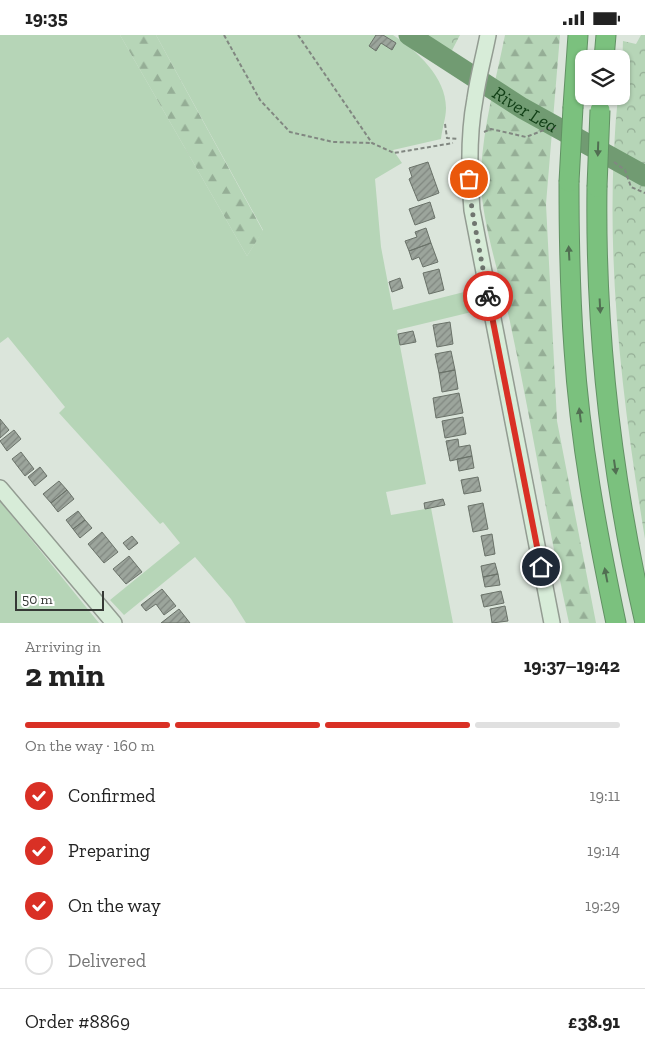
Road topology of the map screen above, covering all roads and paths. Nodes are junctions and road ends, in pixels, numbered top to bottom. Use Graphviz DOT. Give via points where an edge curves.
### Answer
graph roads {
  1 [pos="224,35"];
  2 [pos="298,35"];
  3 [pos="488,35"];
  4 [pos="578,35"];
  5 [pos="606,35"];
  6 [pos="605,50"];
  7 [pos="601,105"];
  8 [pos="445,124"];
  9 [pos="550,128"];
  10 [pos="475,136"];
  11 [pos="372,143"];
  12 [pos="453,143"];
  13 [pos="625,171"];
  14 [pos="645,193"];
  15 [pos="0,488"];
  16 [pos="114,623"];
  17 [pos="552,623"];
  18 [pos="616,623"];
  19 [pos="645,623"];
  1 -- 11 [label="path" via="260,100 290,132 333,142"];
  2 -- 11 [label="path"];
  3 -- 10 [label="main road" via="474,100"];
  18 -- 4 [label="highway, one-way, bridge" via="592,500 578,399 569,244 569,182"];
  5 -- 6 [label="highway"];
  7 -- 19 [label="highway, one-way, bridge" via="597,187 599,305 608,414 630,557"];
  8 -- 10 [label="path" via="447,137 452,139"];
  9 -- 10 [label="path" via="526,137 491,129"];
  10 -- 17 [label="main road" via="469,179 478,249"];
  11 -- 12 [label="path" via="394,153"];
  13 -- 14 [label="path" via="631,187"];
  15 -- 16 [label="main road"];
}
